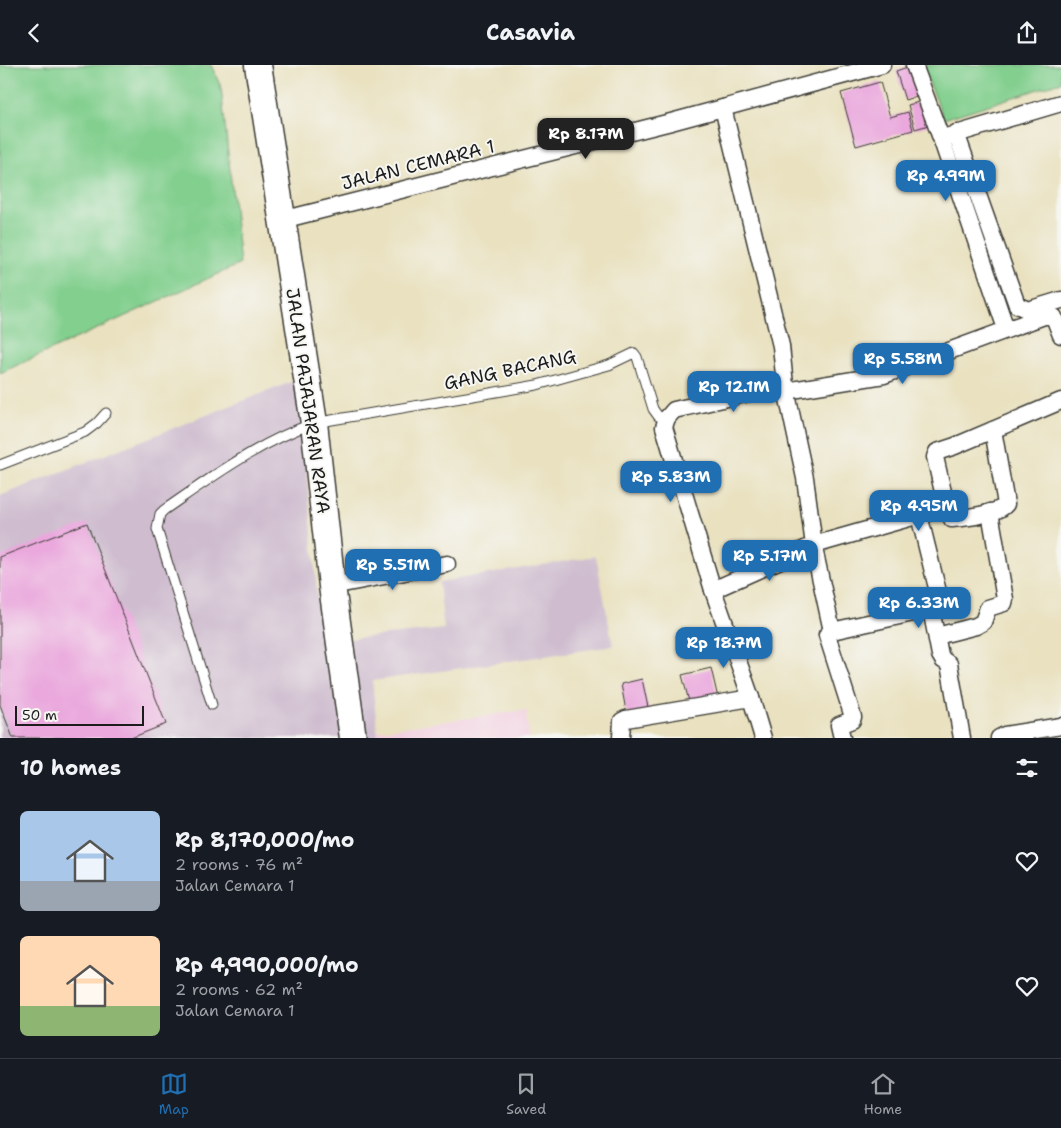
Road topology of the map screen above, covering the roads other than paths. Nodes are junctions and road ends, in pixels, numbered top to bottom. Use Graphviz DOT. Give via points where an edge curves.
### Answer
graph roads {
  1 [pos="258,65"];
  2 [pos="882,65"];
  3 [pos="914,65"];
  4 [pos="1061,103"];
  5 [pos="723,108"];
  6 [pos="949,136"];
  7 [pos="282,220"];
  8 [pos="1061,300"];
  9 [pos="1055,313"];
  10 [pos="1006,329"];
  11 [pos="1061,335"];
  12 [pos="786,388"];
  13 [pos="1061,401"];
  14 [pos="106,413"];
  15 [pos="667,418"];
  16 [pos="314,423"];
  17 [pos="993,430"];
  18 [pos="0,465"];
  19 [pos="946,505"];
  20 [pos="990,512"];
  21 [pos="919,515"];
  22 [pos="814,545"];
  23 [pos="448,564"];
  24 [pos="332,586"];
  25 [pos="713,590"];
  26 [pos="931,609"];
  27 [pos="832,631"];
  28 [pos="936,636"];
  29 [pos="752,698"];
  30 [pos="212,705"];
  31 [pos="1061,726"];
  32 [pos="353,738"];
  33 [pos="621,738"];
  34 [pos="763,738"];
  35 [pos="842,738"];
  36 [pos="962,738"];
  37 [pos="999,738"];
  1 -- 7 [label="main road, JALAN PAJAJARAN RAYA"];
  2 -- 5 [label="street, JALAN CEMARA 1"];
  3 -- 6 [label="street"];
  4 -- 6 [label="street"];
  5 -- 7 [label="street, JALAN CEMARA 1"];
  5 -- 12 [label="street" via="781,346"];
  6 -- 8 [label="street" via="1017,305 1028,310"];
  6 -- 10 [label="street"];
  7 -- 16 [label="main road, JALAN PAJAJARAN RAYA"];
  9 -- 10 [label="street"];
  9 -- 11 [label="street"];
  10 -- 12 [label="street" via="884,375"];
  12 -- 15 [label="street" via="674,410"];
  12 -- 22 [label="street" via="805,477"];
  13 -- 17 [label="street"];
  14 -- 18 [label="lane" via="85,432"];
  15 -- 16 [label="lane, GANG BACANG" via="658,416 653,409 638,357 634,353 610,365 537,385"];
  15 -- 25 [label="street" via="664,427"];
  16 -- 24 [label="main road, JALAN PAJAJARAN RAYA"];
  16 -- 30 [label="lane" via="289,431 238,459 160,514 157,529"];
  17 -- 19 [label="street" via="937,452 935,457"];
  17 -- 20 [label="street" via="1006,504 1002,509"];
  19 -- 20 [label="street" via="952,519"];
  19 -- 21 [label="street"];
  20 -- 28 [label="street" via="1004,603 988,608 983,622 976,626"];
  21 -- 22 [label="street"];
  21 -- 26 [label="street" via="941,604"];
  22 -- 25 [label="street"];
  22 -- 27 [label="street"];
  23 -- 24 [label="street"];
  24 -- 32 [label="main road, JALAN PAJAJARAN RAYA"];
  25 -- 29 [label="street"];
  26 -- 27 [label="street"];
  26 -- 28 [label="street"];
  27 -- 35 [label="street" via="826,635 854,717 839,725"];
  28 -- 36 [label="street" via="943,660 949,664"];
  29 -- 33 [label="street" via="626,719 622,721"];
  29 -- 34 [label="street"];
  31 -- 37 [label="street"];
}
